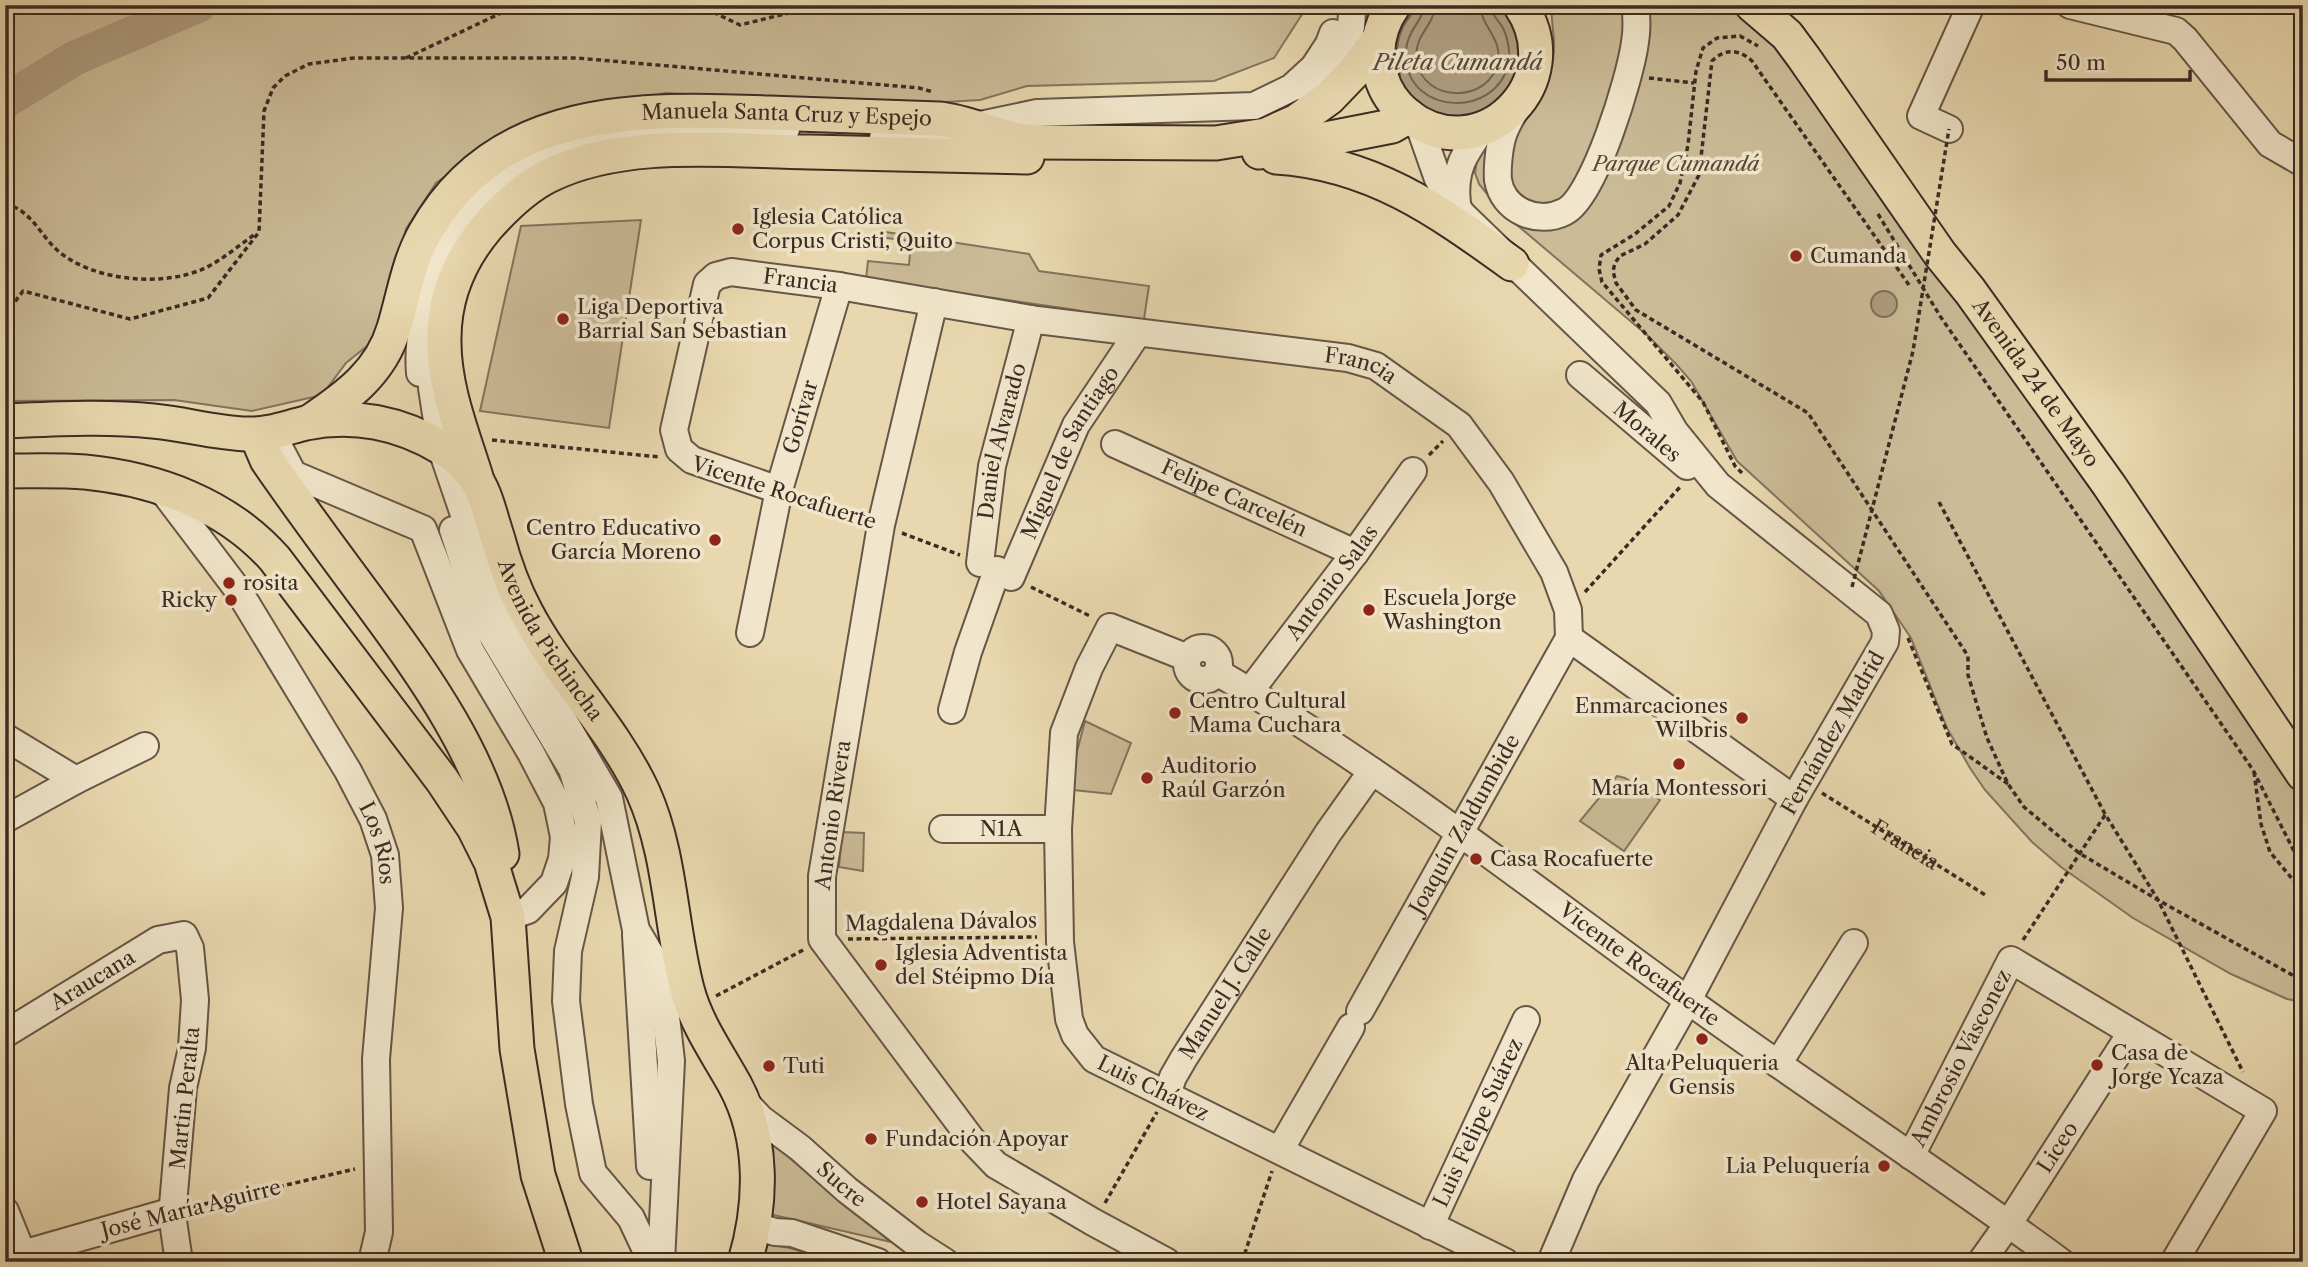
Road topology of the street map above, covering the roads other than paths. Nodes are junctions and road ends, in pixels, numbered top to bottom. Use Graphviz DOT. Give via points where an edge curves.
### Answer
graph roads {
  1 [pos="1341,5"];
  2 [pos="1351,5"];
  3 [pos="1635,5"];
  4 [pos="1752,5"];
  5 [pos="1971,5"];
  6 [pos="2070,5"];
  7 [pos="1525,7"];
  8 [pos="1384,18"];
  9 [pos="1520,101"];
  10 [pos="1413,119"];
  11 [pos="1483,128"];
  12 [pos="1949,129"];
  13 [pos="988,132"];
  14 [pos="1228,157"];
  15 [pos="2303,163"];
  16 [pos="1457,204"];
  17 [pos="1512,264"];
  18 [pos="839,286"];
  19 [pos="934,302"];
  20 [pos="1031,319"];
  21 [pos="1137,334"];
  22 [pos="1580,375"];
  23 [pos="5,421"];
  24 [pos="309,422"];
  25 [pos="271,433"];
  26 [pos="443,441"];
  27 [pos="1115,444"];
  28 [pos="692,460"];
  29 [pos="5,471"];
  30 [pos="1413,471"];
  31 [pos="1718,485"];
  32 [pos="160,487"];
  33 [pos="779,490"];
  34 [pos="1355,553"];
  35 [pos="1005,574"];
  36 [pos="1110,627"];
  37 [pos="750,633"];
  38 [pos="1569,638"];
  39 [pos="1250,691"];
  40 [pos="952,710"];
  41 [pos="5,737"];
  42 [pos="145,746"];
  43 [pos="1372,771"];
  44 [pos="2303,774"];
  45 [pos="76,779"];
  46 [pos="1794,799"];
  47 [pos="5,819"];
  48 [pos="943,829"];
  49 [pos="1058,829"];
  50 [pos="1460,832"];
  51 [pos="509,917"];
  52 [pos="184,935"];
  53 [pos="1854,943"];
  54 [pos="1688,1000"];
  55 [pos="1526,1020"];
  56 [pos="2132,1032"];
  57 [pos="5,1034"];
  58 [pos="1778,1065"];
  59 [pos="1167,1094"];
  60 [pos="743,1100"];
  61 [pos="1280,1150"];
  62 [pos="1911,1156"];
  63 [pos="173,1211"];
  64 [pos="5,1212"];
  65 [pos="2008,1223"];
  66 [pos="755,1226"];
  67 [pos="1430,1226"];
  68 [pos="14,1256"];
  69 [pos="656,1259"];
  70 [pos="179,1262"];
  71 [pos="372,1262"];
  72 [pos="566,1262"];
  73 [pos="745,1262"];
  74 [pos="878,1262"];
  75 [pos="945,1262"];
  76 [pos="1167,1262"];
  77 [pos="1505,1262"];
  78 [pos="1551,1262"];
  79 [pos="1981,1262"];
  80 [pos="2061,1262"];
  81 [pos="2174,1262"];
  1 -- 13 [label="street" via="1329,44 1314,67 1291,88 1254,106 1037,113"];
  2 -- 13 [label="street" via="1353,19 1343,55 1326,83 1299,107 1252,128 1220,133"];
  3 -- 9 [label="street" via="1635,43 1607,141 1587,187 1566,212 1539,218 1522,214 1509,203 1498,181 1502,137"];
  4 -- 44 [label="main road, Avenida 24 de Mayo" via="1804,58 2109,485"];
  5 -- 12 [label="street" via="1921,116"];
  6 -- 15 [label="street" via="2176,31 2270,144"];
  7 -- 9 [label="main road" via="1537,54 1534,75"];
  8 -- 10 [label="main road" via="1378,62 1384,86"];
  8 -- 13 [label="main road, Manuela Santa Cruz y Espejo" via="1346,81 1318,107 1253,138 1216,143 1032,142"];
  9 -- 11 [label="main road"];
  10 -- 11 [label="main road" via="1454,132"];
  10 -- 14 [label="main road, Manuela Santa Cruz y Espejo"];
  10 -- 16 [label="street, Fernández Madrid" via="1438,179"];
  11 -- 16 [label="street" via="1456,175"];
  13 -- 24 [label="main road, Manuela Santa Cruz y Espejo" via="955,120 659,110 584,121 518,143 476,169 443,204 416,249 394,329 377,365 357,388"];
  13 -- 26 [label="street" via="670,139 614,145 559,161 523,179 492,205 465,238 438,294 432,388"];
  14 -- 17 [label="main road" via="1287,157 1374,179 1426,204"];
  14 -- 26 [label="main road, Manuela Santa Cruz y Espejo" via="674,150 619,156 564,170 534,184 507,206 462,263 444,322 450,391"];
  16 -- 17 [label="street, Fernández Madrid"];
  17 -- 31 [label="street, Fernández Madrid" via="1658,403"];
  18 -- 19 [label="street, Francia"];
  18 -- 28 [label="street, Francia" via="731,271 706,284 674,430 679,449"];
  18 -- 33 [label="street, Gorívar"];
  19 -- 20 [label="street, Francia"];
  19 -- 76 [label="street, Antonio Rivera" via="881,525 822,876 822,939 885,1027 996,1165"];
  20 -- 21 [label="street, Francia"];
  20 -- 35 [label="street, Daniel Alvarado" via="992,466"];
  21 -- 35 [label="street, Miguel de Santiago" via="1076,425"];
  21 -- 38 [label="street, Francia" via="1348,358 1376,366 1459,425 1501,482 1554,572 1568,610"];
  22 -- 31 [label="street, Morales" via="1695,472"];
  23 -- 25 [label="main road, Avenida Pichincha" via="128,419 232,433"];
  24 -- 25 [label="main road, Avenida Pichincha"];
  24 -- 26 [label="main road, Avenida Pichincha" via="367,420"];
  25 -- 51 [label="main road" via="261,446 267,460 415,663 469,758 496,832"];
  25 -- 51 [label="street" via="293,474 424,529 470,650 557,803 564,837 554,883 528,909"];
  26 -- 60 [label="main road, Avenida Pichincha" via="478,483 525,610 644,794 663,857 687,993 708,1041"];
  26 -- 69 [label="street" via="472,538 509,627 609,798 636,930 662,972 671,1061"];
  26 -- 69 [label="street" via="465,571 482,618 572,769 588,821 585,877 568,951 566,1002 579,1104 593,1173 631,1218 647,1252"];
  27 -- 34 [label="street, Felipe Carcelén"];
  28 -- 33 [label="street, Vicente Rocafuerte"];
  29 -- 32 [label="main road" via="83,472"];
  30 -- 34 [label="street, Antonio Salas"];
  31 -- 46 [label="street, Fernández Madrid" via="1880,614 1886,631 1885,642"];
  32 -- 51 [label="main road" via="220,512 275,559 474,828"];
  32 -- 71 [label="street, Los Rios" via="245,601 348,771 373,819 385,855 389,908 376,1059 379,1232"];
  33 -- 37 [label="street, Gorívar"];
  34 -- 39 [label="street, Antonio Salas"];
  35 -- 40 [label="street" via="968,652"];
  36 -- 39 [label="street, Vicente Rocafuerte" via="1188,658 1198,649 1210,650 1219,659 1217,672"];
  36 -- 49 [label="street, Luis Chávez" via="1064,733"];
  38 -- 46 [label="street"];
  38 -- 50 [label="street, Joaquín Zaldumbide"];
  39 -- 43 [label="street, Vicente Rocafuerte"];
  41 -- 45 [label="street"];
  42 -- 45 [label="street"];
  43 -- 50 [label="street, Vicente Rocafuerte"];
  43 -- 59 [label="street, Manuel J. Calle" via="1220,1002"];
  45 -- 47 [label="street"];
  46 -- 54 [label="street, Fernández Madrid"];
  48 -- 49 [label="street, N1A"];
  49 -- 59 [label="street, Luis Chávez" via="1060,936 1069,1019 1075,1035 1094,1059"];
  50 -- 54 [label="street, Vicente Rocafuerte"];
  50 -- 61 [label="street, Joaquín Zaldumbide"];
  51 -- 72 [label="main road" via="517,1049 538,1175"];
  52 -- 57 [label="street, Araucana" via="158,940"];
  52 -- 63 [label="street, Martin Peralta" via="190,948 195,999"];
  53 -- 58 [label="street"];
  54 -- 58 [label="street, Vicente Rocafuerte"];
  54 -- 78 [label="street, Fernández Madrid" via="1586,1180"];
  55 -- 67 [label="street, Luis Felipe Suárez"];
  56 -- 62 [label="street, Ambrosio Vásconez" via="2011,960"];
  56 -- 65 [label="street, Liceo"];
  56 -- 81 [label="street" via="2263,1111"];
  58 -- 62 [label="street, Vicente Rocafuerte"];
  59 -- 61 [label="street, Luis Chávez"];
  60 -- 66 [label="main road, Avenida Pichincha" via="757,1160"];
  60 -- 75 [label="street, Sucre" via="847,1190"];
  61 -- 67 [label="street, Luis Chávez"];
  62 -- 65 [label="street, Vicente Rocafuerte"];
  63 -- 68 [label="street, José María Aguirre"];
  63 -- 70 [label="street, Martin Peralta"];
  64 -- 68 [label="street"];
  65 -- 79 [label="street, Liceo"];
  65 -- 80 [label="street, Vicente Rocafuerte"];
  66 -- 73 [label="main road, Avenida Pichincha"];
  66 -- 74 [label="street" via="792,1233"];
  67 -- 77 [label="street, Luis Chávez"];
}
